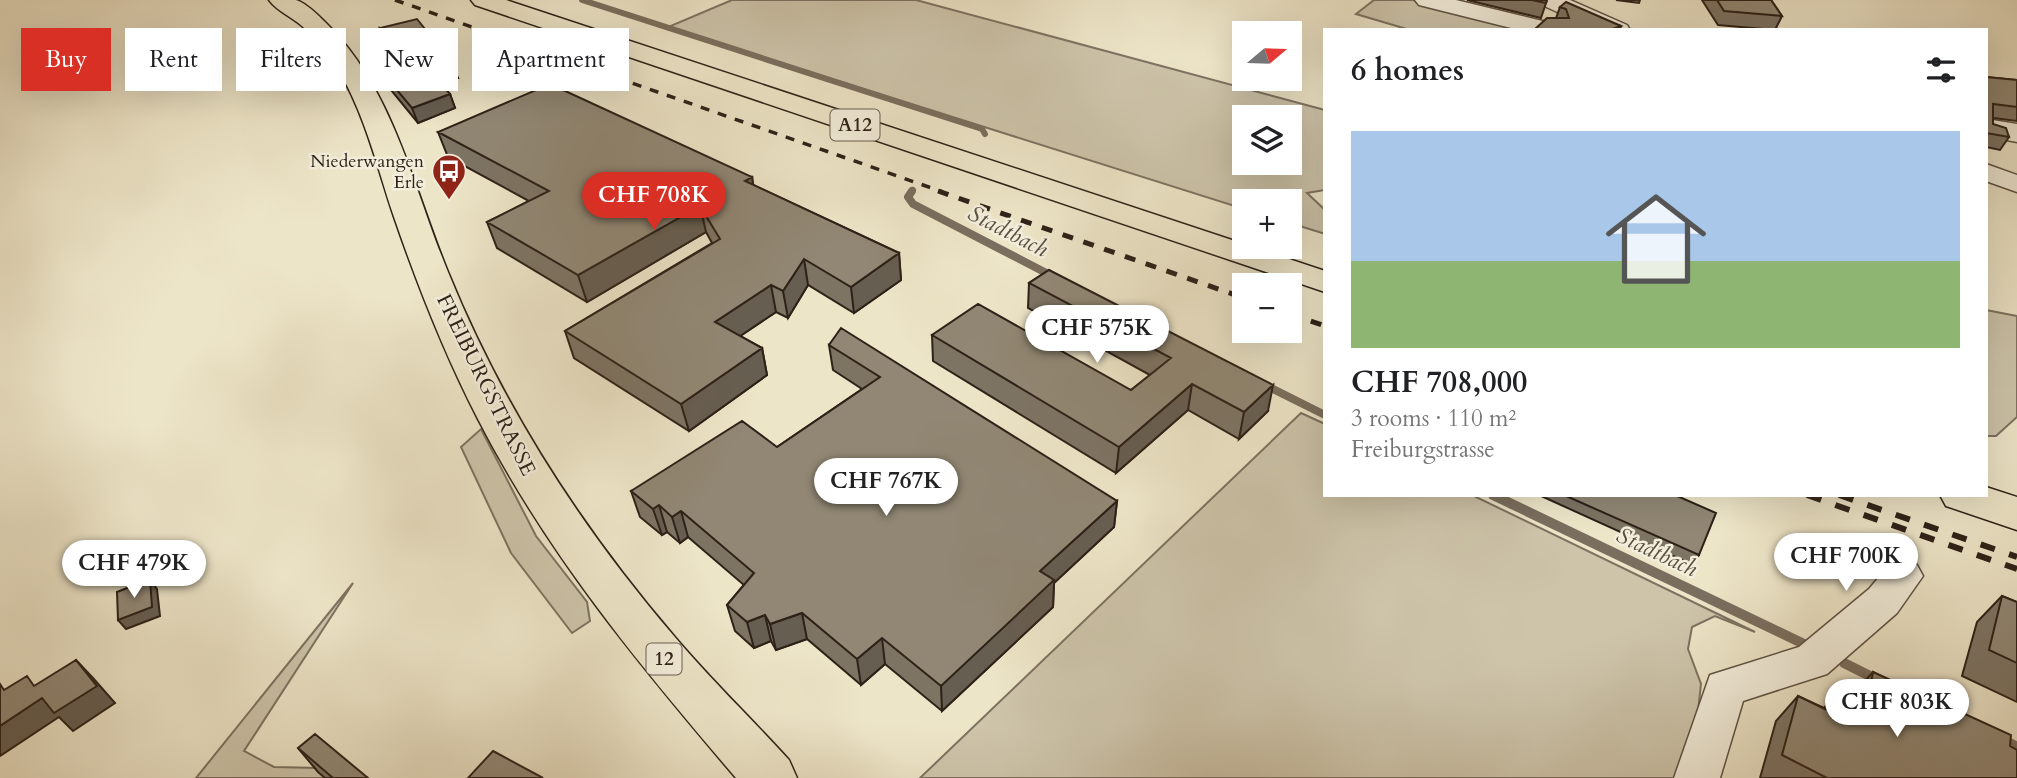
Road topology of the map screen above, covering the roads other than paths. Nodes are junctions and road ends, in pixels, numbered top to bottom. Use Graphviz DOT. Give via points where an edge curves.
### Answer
graph roads {
  1 [pos="281,0"];
  2 [pos="483,0"];
  3 [pos="527,0"];
  4 [pos="1427,0"];
  5 [pos="1550,0"];
  6 [pos="1542,28"];
  7 [pos="1613,28"];
  8 [pos="1988,127"];
  9 [pos="2017,133"];
  10 [pos="1988,173"];
  11 [pos="2017,184"];
  12 [pos="1232,230"];
  13 [pos="1302,254"];
  14 [pos="1323,260"];
  15 [pos="1323,281"];
  16 [pos="1988,478"];
  17 [pos="2017,487"];
  18 [pos="1967,497"];
  19 [pos="2017,514"];
  20 [pos="1903,576"];
  21 [pos="770,778"];
  22 [pos="1697,778"];
  1 -- 21 [label="main road, FREIBURGSTRASSE / 12" via="334,43 364,88 450,316 535,483 659,653"];
  2 -- 15 [label="main road, A12"];
  3 -- 12 [label="main road, A12"];
  4 -- 6 [label="street"];
  5 -- 7 [label="street"];
  8 -- 9 [label="street"];
  10 -- 11 [label="street"];
  13 -- 14 [label="main road"];
  16 -- 17 [label="main road"];
  18 -- 19 [label="main road"];
  20 -- 22 [label="street" via="1883,601 1812,661 1725,688"];
}
